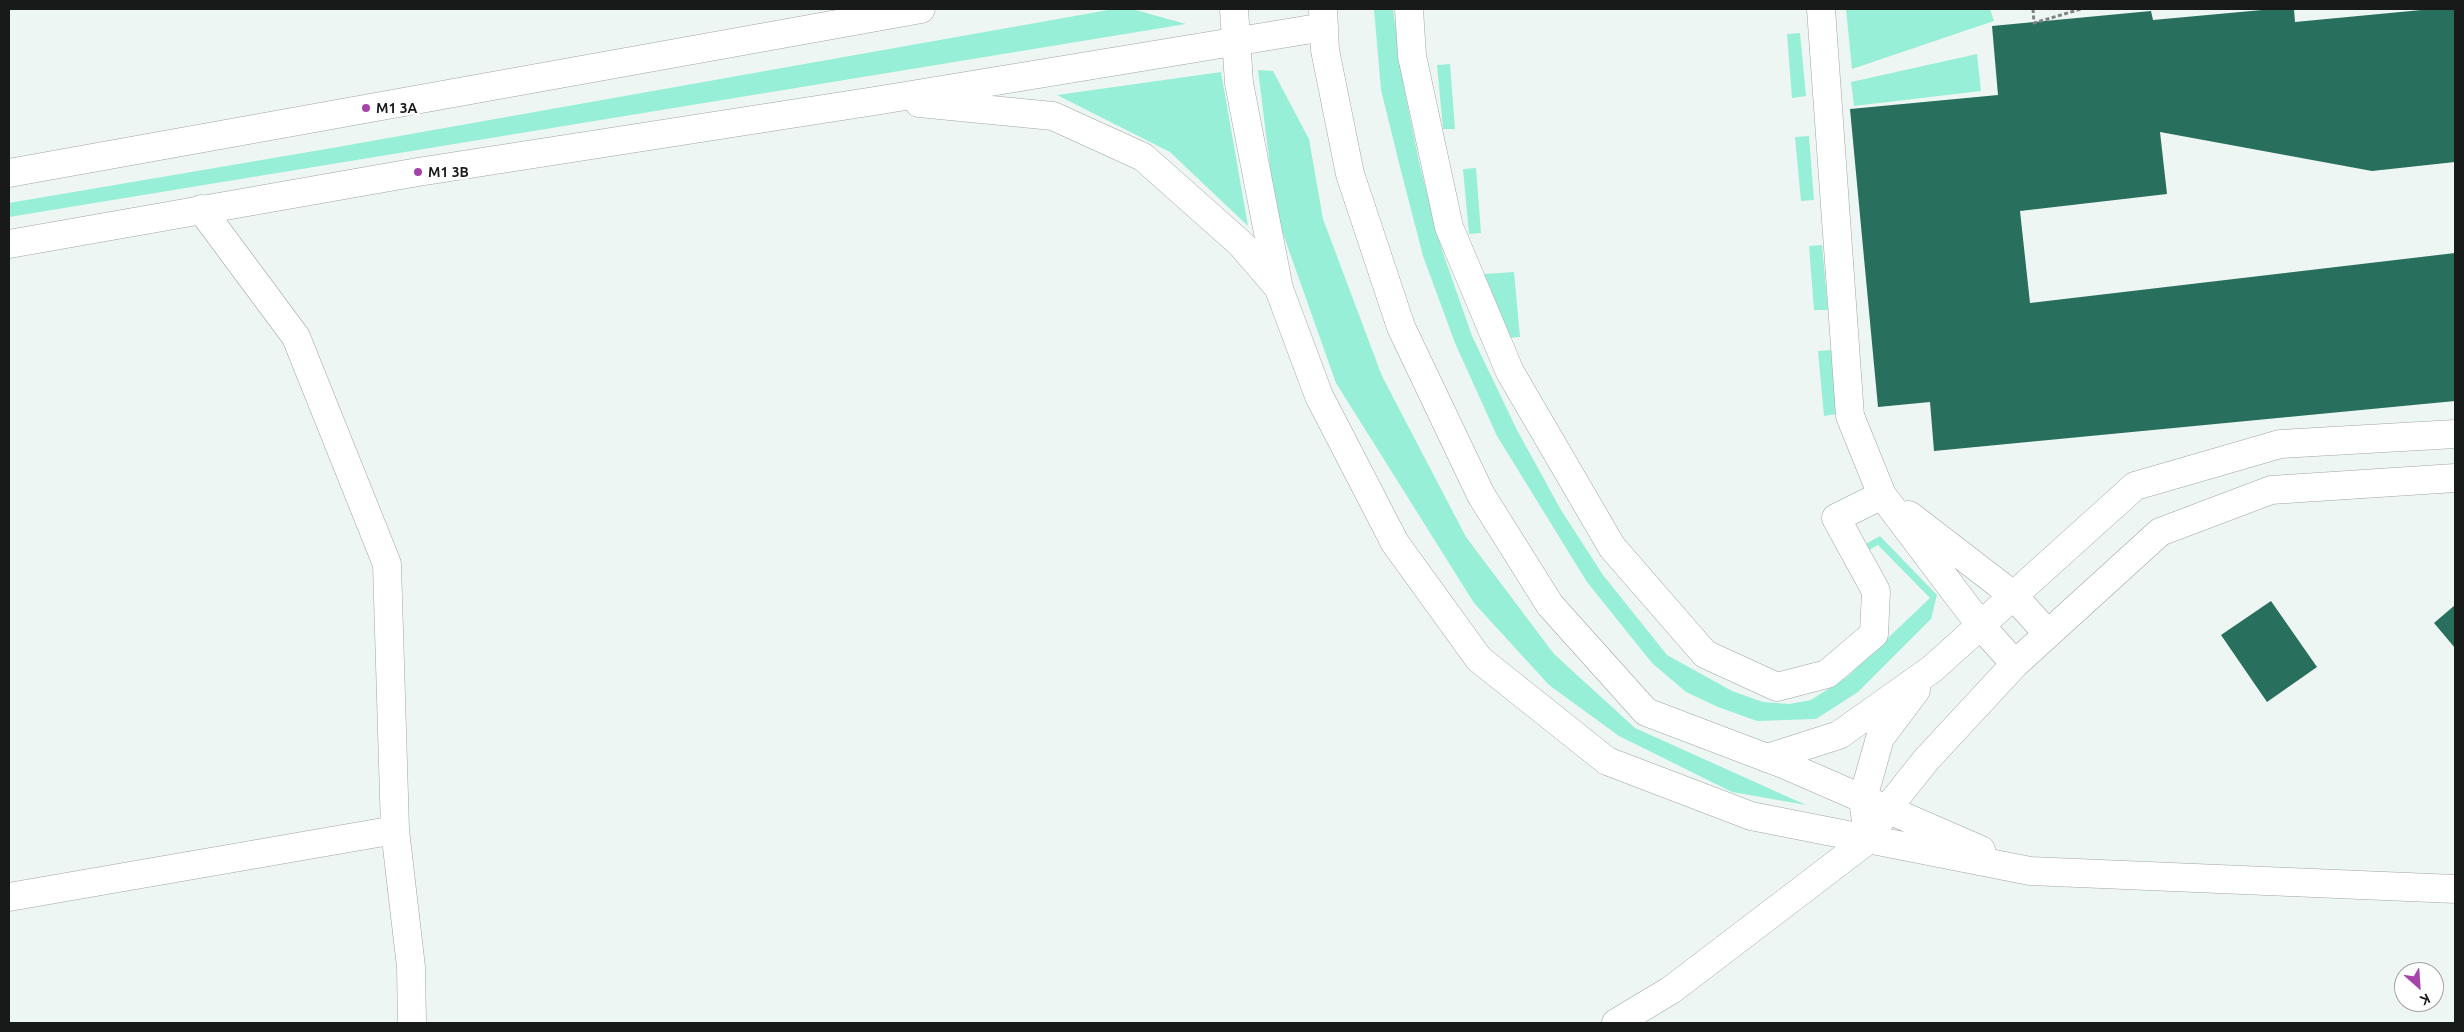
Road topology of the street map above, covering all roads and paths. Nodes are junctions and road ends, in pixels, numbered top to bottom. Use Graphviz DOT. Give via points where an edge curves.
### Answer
graph roads {
  1 [pos="921,9"];
  2 [pos="1234,9"];
  3 [pos="1409,9"];
  4 [pos="1821,9"];
  5 [pos="2033,9"];
  6 [pos="2081,9"];
  7 [pos="1324,18"];
  8 [pos="1236,41"];
  9 [pos="881,100"];
  10 [pos="9,172"];
  11 [pos="201,210"];
  12 [pos="9,244"];
  13 [pos="1279,289"];
  14 [pos="2455,434"];
  15 [pos="2455,478"];
  16 [pos="1882,495"];
  17 [pos="2013,595"];
  18 [pos="1981,626"];
  19 [pos="2048,633"];
  20 [pos="2015,664"];
  21 [pos="1932,669"];
  22 [pos="1767,758"];
  23 [pos="1875,804"];
  24 [pos="395,830"];
  25 [pos="1869,839"];
  26 [pos="2030,871"];
  27 [pos="2455,888"];
  28 [pos="9,897"];
  29 [pos="412,1023"];
  30 [pos="1616,1023"];
  1 -- 10 [label="main road"];
  2 -- 8 [label="main road"];
  3 -- 16 [label="main road" via="1412,56 1450,227 1510,372 1612,547 1705,654 1777,687 1827,674 1874,634 1876,591 1836,518"];
  4 -- 16 [label="main road" via="1850,416"];
  5 -- 6 [label="path" via="2034,23"];
  7 -- 8 [label="main road"];
  7 -- 22 [label="main road" via="1325,50 1350,174 1401,327 1481,495 1550,605 1646,712"];
  8 -- 9 [label="main road"];
  8 -- 13 [label="main road" via="1239,83"];
  9 -- 11 [label="main road" via="418,172"];
  9 -- 13 [label="main road" via="1053,116 1143,157 1241,244"];
  11 -- 12 [label="main road"];
  11 -- 24 [label="main road" via="296,337 387,564"];
  13 -- 25 [label="main road" via="1319,396 1395,543 1479,659 1606,761 1751,816"];
  14 -- 17 [label="main road" via="2280,444 2135,486"];
  15 -- 19 [label="main road" via="2271,490 2160,532"];
  16 -- 17 [label="main road"];
  16 -- 18 [label="main road"];
  17 -- 18 [label="main road"];
  17 -- 19 [label="main road"];
  18 -- 20 [label="main road"];
  18 -- 21 [label="main road"];
  19 -- 20 [label="main road"];
  20 -- 23 [label="main road" via="1926,760"];
  21 -- 22 [label="main road" via="1839,735"];
  21 -- 23 [label="main road" via="1880,738"];
  22 -- 23 [label="main road"];
  23 -- 25 [label="main road"];
  23 -- 26 [label="main road"];
  24 -- 28 [label="main road"];
  24 -- 29 [label="main road" via="411,967"];
  25 -- 26 [label="main road"];
  25 -- 30 [label="main road" via="1671,990"];
  26 -- 27 [label="main road"];
}
